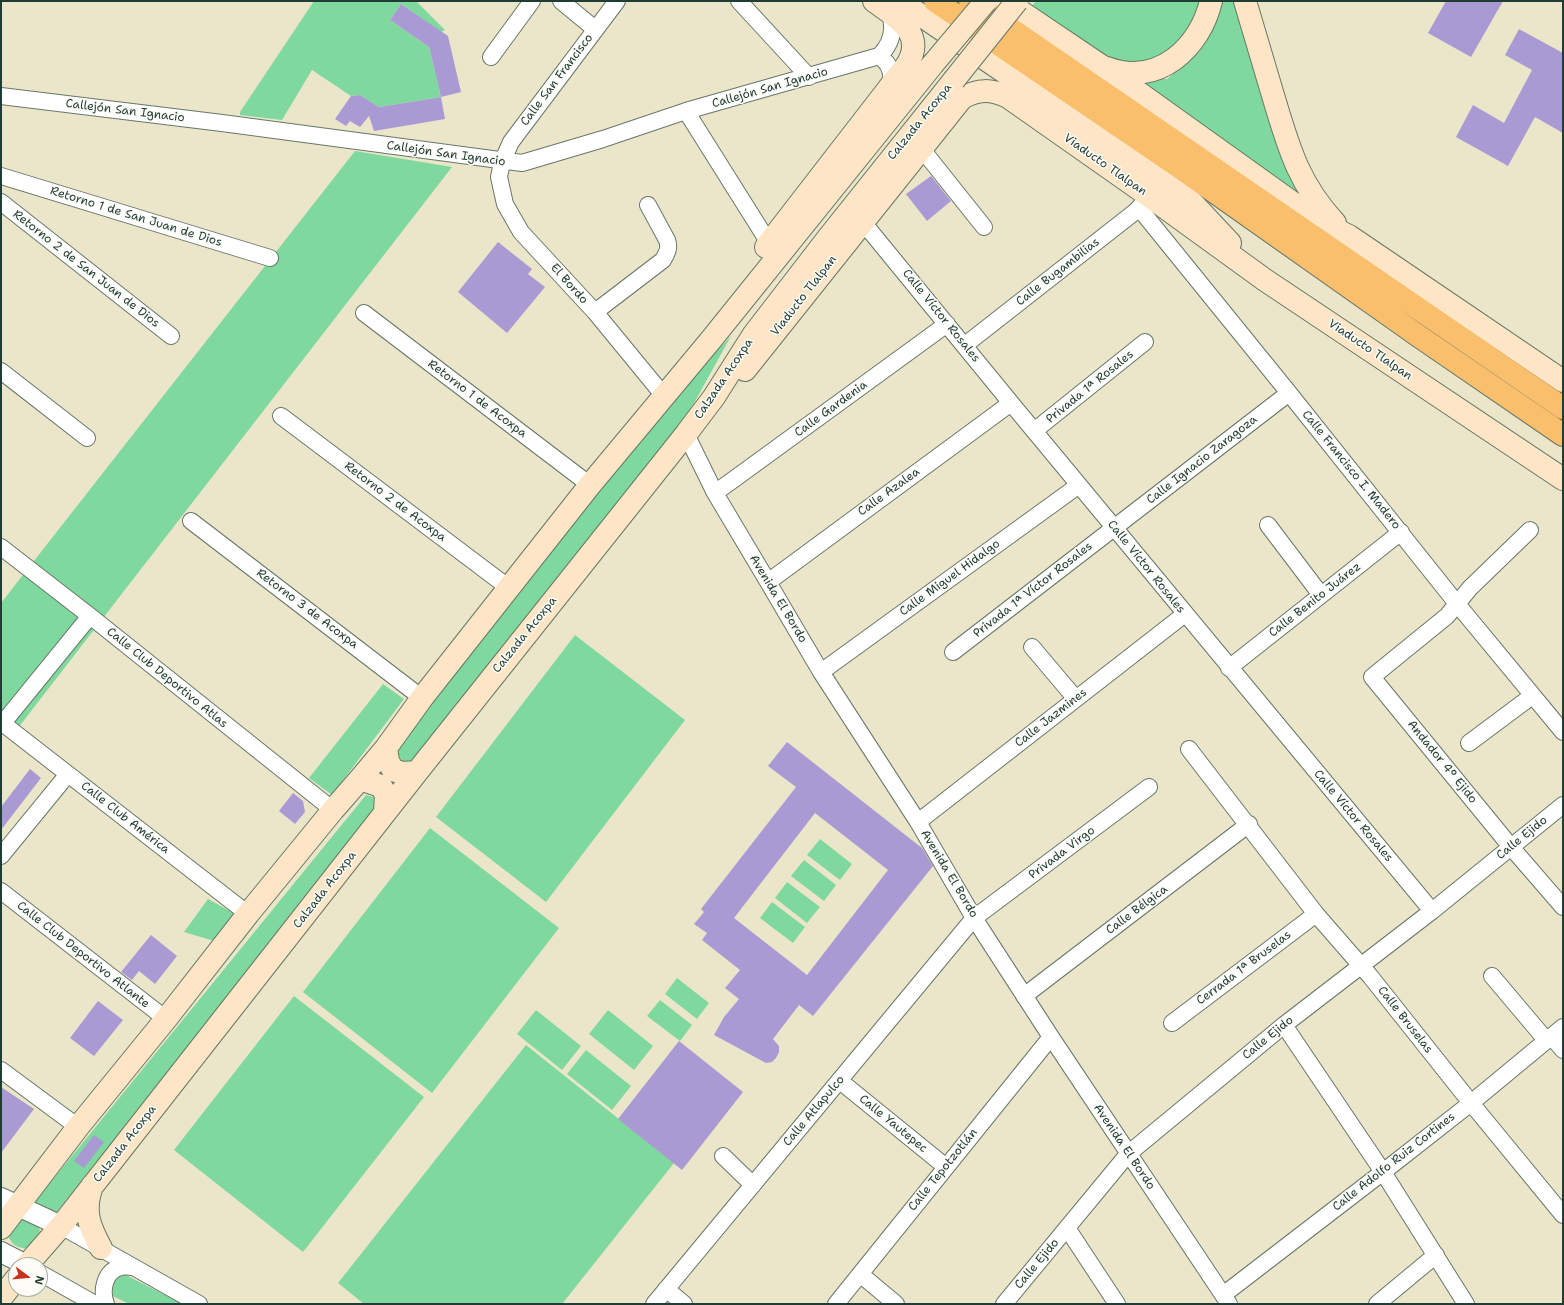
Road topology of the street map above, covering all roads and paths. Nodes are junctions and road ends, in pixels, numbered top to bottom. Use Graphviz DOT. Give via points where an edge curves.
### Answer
graph roads {
  1 [pos="532,1"];
  2 [pos="561,1"];
  3 [pos="617,1"];
  4 [pos="739,1"];
  5 [pos="935,1"];
  6 [pos="970,1"];
  7 [pos="986,1"];
  8 [pos="1005,1"];
  9 [pos="1017,1"];
  10 [pos="1211,1"];
  11 [pos="1245,1"];
  12 [pos="888,5"];
  13 [pos="595,30"];
  14 [pos="879,56"];
  15 [pos="491,57"];
  16 [pos="1100,65"];
  17 [pos="809,77"];
  18 [pos="889,88"];
  19 [pos="1,96"];
  20 [pos="686,111"];
  21 [pos="921,148"];
  22 [pos="502,162"];
  23 [pos="1,176"];
  24 [pos="1,202"];
  25 [pos="1144,202"];
  26 [pos="648,205"];
  27 [pos="862,221"];
  28 [pos="984,227"];
  29 [pos="1349,236"];
  30 [pos="769,243"];
  31 [pos="270,258"];
  32 [pos="1265,280"];
  33 [pos="595,312"];
  34 [pos="364,314"];
  35 [pos="947,324"];
  36 [pos="172,336"];
  37 [pos="1145,342"];
  38 [pos="965,345"];
  39 [pos="1,371"];
  40 [pos="1563,381"];
  41 [pos="1289,393"];
  42 [pos="664,396"];
  43 [pos="714,396"];
  44 [pos="1011,403"];
  45 [pos="1563,408"];
  46 [pos="281,416"];
  47 [pos="1034,431"];
  48 [pos="686,434"];
  49 [pos="1563,435"];
  50 [pos="86,438"];
  51 [pos="1563,479"];
  52 [pos="590,484"];
  53 [pos="1079,485"];
  54 [pos="715,493"];
  55 [pos="192,521"];
  56 [pos="1268,525"];
  57 [pos="1114,527"];
  58 [pos="1530,530"];
  59 [pos="1401,532"];
  60 [pos="1,546"];
  61 [pos="768,582"];
  62 [pos="509,588"];
  63 [pos="1321,595"];
  64 [pos="1458,605"];
  65 [pos="1186,614"];
  66 [pos="90,616"];
  67 [pos="1032,647"];
  68 [pos="953,652"];
  69 [pos="1230,668"];
  70 [pos="821,672"];
  71 [pos="1532,696"];
  72 [pos="422,698"];
  73 [pos="1076,699"];
  74 [pos="2,722"];
  75 [pos="1563,732"];
  76 [pos="1469,743"];
  77 [pos="386,748"];
  78 [pos="1190,749"];
  79 [pos="417,772"];
  80 [pos="68,774"];
  81 [pos="360,779"];
  82 [pos="1149,787"];
  83 [pos="1563,804"];
  84 [pos="333,810"];
  85 [pos="385,812"];
  86 [pos="918,822"];
  87 [pos="1249,824"];
  88 [pos="1511,847"];
  89 [pos="1,856"];
  90 [pos="1,891"];
  91 [pos="1563,907"];
  92 [pos="1432,911"];
  93 [pos="248,914"];
  94 [pos="1316,914"];
  95 [pos="974,918"];
  96 [pos="1361,965"];
  97 [pos="1492,976"];
  98 [pos="1024,996"];
  99 [pos="166,1019"];
  100 [pos="1172,1023"];
  101 [pos="1284,1025"];
  102 [pos="1553,1034"];
  103 [pos="1051,1037"];
  104 [pos="1563,1050"];
  105 [pos="1,1070"];
  106 [pos="840,1081"];
  107 [pos="1471,1103"];
  108 [pos="78,1128"];
  109 [pos="1128,1154"];
  110 [pos="723,1156"];
  111 [pos="946,1167"];
  112 [pos="1383,1172"];
  113 [pos="93,1185"];
  114 [pos="753,1185"];
  115 [pos="10,1202"];
  116 [pos="1563,1215"];
  117 [pos="61,1226"];
  118 [pos="1,1228"];
  119 [pos="1067,1228"];
  120 [pos="101,1248"];
  121 [pos="1,1252"];
  122 [pos="1436,1255"];
  123 [pos="11,1257"];
  124 [pos="34,1257"];
  125 [pos="133,1267"];
  126 [pos="860,1274"];
  127 [pos="48,1278"];
  128 [pos="8,1289"];
  129 [pos="666,1289"];
  130 [pos="1,1298"];
  131 [pos="1226,1299"];
  132 [pos="95,1304"];
  133 [pos="106,1304"];
  134 [pos="199,1304"];
  135 [pos="654,1304"];
  136 [pos="684,1304"];
  137 [pos="836,1304"];
  138 [pos="896,1304"];
  139 [pos="1004,1304"];
  140 [pos="1117,1304"];
  141 [pos="1377,1304"];
  142 [pos="1466,1304"];
  1 -- 15 [label="street"];
  2 -- 13 [label="street"];
  3 -- 13 [label="street, Calle San Francisco"];
  4 -- 17 [label="street"];
  5 -- 49 [label="highway" via="1175,164"];
  6 -- 45 [label="highway"];
  7 -- 42 [label="main road, bridge"];
  8 -- 16 [label="main road"];
  9 -- 43 [label="main road, Calzada Acoxpa, bridge" via="754,334"];
  10 -- 16 [label="main road" via="1198,35 1173,61 1153,70 1131,73"];
  11 -- 29 [label="main road" via="1286,140 1298,170 1316,200"];
  12 -- 14 [label="street" via="893,20 892,35 887,47"];
  12 -- 18 [label="main road" via="908,28 913,42 908,63"];
  12 -- 32 [label="main road" via="1185,194"];
  13 -- 22 [label="street, Calle San Francisco" via="511,142"];
  14 -- 17 [label="street, Callejón San Ignacio"];
  14 -- 18 [label="street" via="891,70"];
  16 -- 29 [label="main road" via="1318,221"];
  17 -- 20 [label="street, Callejón San Ignacio"];
  18 -- 30 [label="main road"];
  19 -- 22 [label="street, Callejón San Ignacio" via="222,123"];
  20 -- 22 [label="street, Callejón San Ignacio" via="552,155 522,163"];
  20 -- 30 [label="street"];
  21 -- 25 [label="main road, Viaducto Tlalpan" via="962,98 977,91 993,91 1008,96"];
  21 -- 27 [label="main road, Viaducto Tlalpan"];
  21 -- 28 [label="street"];
  22 -- 33 [label="street, El Bordo" via="498,177 505,204 521,232"];
  23 -- 31 [label="street, Retorno 1 de San Juan de Dios"];
  24 -- 36 [label="street, Retorno 2 de San Juan de Dios"];
  25 -- 32 [label="main road, Viaducto Tlalpan"];
  25 -- 38 [label="street, Calle Bugambilias"];
  25 -- 41 [label="street, Calle Francisco I. Madero"];
  26 -- 33 [label="street" via="667,240 667,253 663,260"];
  27 -- 35 [label="street, Calle Víctor Rosales"];
  27 -- 43 [label="main road, Viaducto Tlalpan" via="747,368"];
  29 -- 40 [label="main road"];
  30 -- 42 [label="main road" via="692,344"];
  32 -- 51 [label="main road, Viaducto Tlalpan"];
  33 -- 42 [label="street, El Bordo"];
  34 -- 52 [label="street, Retorno 1 de Acoxpa"];
  35 -- 38 [label="street, Calle Víctor Rosales"];
  35 -- 54 [label="street, Calle Gardenia"];
  37 -- 47 [label="street, Privada 1ª Rosales"];
  38 -- 44 [label="street, Calle Víctor Rosales"];
  39 -- 50 [label="street"];
  41 -- 57 [label="street, Calle Ignacio Zaragoza"];
  41 -- 59 [label="street, Calle Francisco I. Madero"];
  42 -- 52 [label="main road"];
  43 -- 48 [label="main road, Calzada Acoxpa"];
  44 -- 47 [label="street, Calle Víctor Rosales"];
  44 -- 61 [label="street, Calle Azalea"];
  46 -- 62 [label="street, Retorno 2 de Acoxpa"];
  47 -- 53 [label="street, Calle Víctor Rosales"];
  48 -- 54 [label="street, Avenida El Bordo"];
  48 -- 79 [label="main road, Calzada Acoxpa"];
  52 -- 62 [label="main road"];
  53 -- 57 [label="street, Calle Víctor Rosales"];
  53 -- 70 [label="street, Calle Miguel Hidalgo"];
  54 -- 61 [label="street, Avenida El Bordo"];
  55 -- 72 [label="street, Retorno 3 de Acoxpa"];
  56 -- 63 [label="street"];
  57 -- 65 [label="street, Calle Víctor Rosales"];
  57 -- 68 [label="street, Privada 1ª Víctor Rosales"];
  58 -- 64 [label="street" via="1470,588"];
  59 -- 63 [label="street, Calle Benito Juárez"];
  59 -- 64 [label="street, Calle Francisco I. Madero"];
  60 -- 66 [label="street, Calle Club Deportivo Atlas"];
  61 -- 70 [label="street, Avenida El Bordo"];
  62 -- 72 [label="main road"];
  63 -- 69 [label="street, Calle Benito Juárez"];
  64 -- 71 [label="street, Calle Francisco I. Madero"];
  64 -- 88 [label="street, Andador 4º Ejido" via="1372,677"];
  65 -- 69 [label="street, Calle Víctor Rosales"];
  65 -- 73 [label="street, Calle Jazmines"];
  66 -- 74 [label="street"];
  66 -- 84 [label="street, Calle Club Deportivo Atlas"];
  67 -- 73 [label="street"];
  69 -- 92 [label="street, Calle Víctor Rosales"];
  70 -- 86 [label="street, Avenida El Bordo"];
  71 -- 75 [label="street, Calle Francisco I. Madero"];
  71 -- 76 [label="street"];
  72 -- 77 [label="main road"];
  73 -- 86 [label="street, Calle Jazmines"];
  74 -- 80 [label="street, Calle Club América"];
  77 -- 79 [label="main road" via="388,761 393,770 402,773"];
  77 -- 81 [label="main road"];
  78 -- 87 [label="street, Calle Bruselas"];
  79 -- 85 [label="main road, Calzada Acoxpa"];
  80 -- 89 [label="street"];
  80 -- 93 [label="street, Calle Club América"];
  81 -- 84 [label="main road"];
  81 -- 85 [label="main road" via="381,786 386,795"];
  82 -- 95 [label="street, Privada Virgo"];
  83 -- 88 [label="street, Calle Ejido"];
  84 -- 93 [label="main road"];
  85 -- 113 [label="main road, Calzada Acoxpa"];
  86 -- 95 [label="street, Avenida El Bordo"];
  87 -- 94 [label="street, Calle Bruselas"];
  87 -- 98 [label="street, Calle Bélgica"];
  88 -- 91 [label="street, Andador 4º Ejido"];
  88 -- 92 [label="street, Calle Ejido"];
  90 -- 99 [label="street, Calle Club Deportivo Atlante"];
  92 -- 96 [label="street, Calle Ejido"];
  93 -- 99 [label="main road"];
  94 -- 96 [label="street, Calle Bruselas"];
  94 -- 100 [label="street, Cerrada 1ª Bruselas"];
  95 -- 98 [label="street, Avenida El Bordo"];
  95 -- 106 [label="street, Calle Atlapulco"];
  96 -- 101 [label="street, Calle Ejido"];
  96 -- 107 [label="street, Calle Bruselas"];
  97 -- 102 [label="street"];
  98 -- 103 [label="street, Avenida El Bordo"];
  99 -- 108 [label="main road"];
  101 -- 109 [label="street, Calle Ejido"];
  101 -- 112 [label="street"];
  102 -- 104 [label="street"];
  102 -- 107 [label="street, Calle Adolfo Ruiz Cortines"];
  103 -- 109 [label="street, Avenida El Bordo"];
  103 -- 111 [label="street, Calle Tepotzotlán"];
  105 -- 108 [label="street"];
  106 -- 111 [label="street, Calle Yautepec"];
  106 -- 114 [label="street, Calle Atlapulco"];
  107 -- 112 [label="street, Calle Adolfo Ruiz Cortines"];
  107 -- 116 [label="street, Calle Bruselas"];
  108 -- 115 [label="main road"];
  109 -- 119 [label="street, Calle Ejido"];
  109 -- 131 [label="street, Avenida El Bordo"];
  110 -- 114 [label="street"];
  111 -- 126 [label="street, Calle Tepotzotlán"];
  112 -- 122 [label="street"];
  112 -- 131 [label="street, Calle Adolfo Ruiz Cortines"];
  113 -- 117 [label="main road, Calzada Acoxpa"];
  113 -- 120 [label="main road" via="88,1202 89,1220 91,1230"];
  114 -- 129 [label="street, Calle Atlapulco"];
  115 -- 117 [label="street"];
  115 -- 118 [label="main road"];
  117 -- 120 [label="street"];
  117 -- 124 [label="main road, Calzada Acoxpa"];
  119 -- 139 [label="street, Calle Ejido"];
  119 -- 140 [label="street"];
  120 -- 125 [label="street"];
  121 -- 123 [label="street"];
  122 -- 141 [label="street"];
  122 -- 142 [label="street"];
  125 -- 133 [label="street" via="119,1267 109,1274 103,1287"];
  125 -- 134 [label="street"];
  126 -- 137 [label="street, Calle Tepotzotlán"];
  126 -- 138 [label="street"];
  127 -- 132 [label="street"];
  128 -- 130 [label="main road"];
  129 -- 135 [label="street, Calle Atlapulco"];
  129 -- 136 [label="street"];
}
